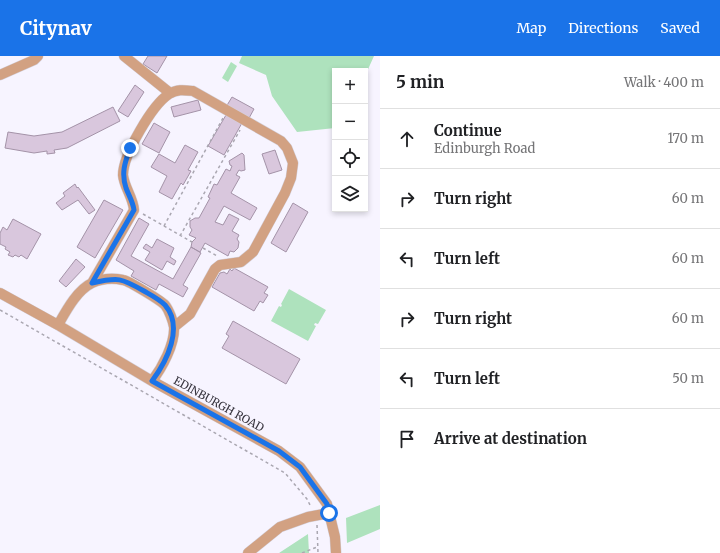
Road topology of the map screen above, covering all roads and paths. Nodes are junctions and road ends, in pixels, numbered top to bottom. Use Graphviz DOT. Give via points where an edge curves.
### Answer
graph roads {
  1 [pos="38,56"];
  2 [pos="124,56"];
  3 [pos="0,75"];
  4 [pos="170,93"];
  5 [pos="227,111"];
  6 [pos="245,121"];
  7 [pos="134,210"];
  8 [pos="164,226"];
  9 [pos="180,236"];
  10 [pos="192,242"];
  11 [pos="203,248"];
  12 [pos="220,265"];
  13 [pos="92,283"];
  14 [pos="0,293"];
  15 [pos="0,310"];
  16 [pos="58,325"];
  17 [pos="174,327"];
  18 [pos="152,381"];
  19 [pos="329,513"];
  20 [pos="316,516"];
  21 [pos="317,547"];
  22 [pos="248,553"];
  23 [pos="302,553"];
  24 [pos="318,553"];
  25 [pos="336,553"];
  1 -- 3 [label="street"];
  2 -- 4 [label="street"];
  4 -- 5 [label="street" via="193,91"];
  4 -- 7 [label="street" via="154,109 130,148 125,163 123,176"];
  5 -- 6 [label="street"];
  5 -- 8 [label="path"];
  6 -- 9 [label="path"];
  6 -- 12 [label="street" via="281,141 291,157 292,173 285,193 253,252 241,262"];
  7 -- 8 [label="path"];
  7 -- 13 [label="street"];
  8 -- 9 [label="path"];
  9 -- 10 [label="path"];
  11 -- 12 [label="path" via="220,258"];
  12 -- 17 [label="street" via="215,269 190,314"];
  13 -- 16 [label="street" via="74,297"];
  13 -- 17 [label="street" via="110,278 124,280 165,305"];
  14 -- 16 [label="street, EDINBURGH ROAD"];
  15 -- 20 [label="path" via="285,473 307,499"];
  16 -- 18 [label="street, EDINBURGH ROAD"];
  17 -- 18 [label="street" via="172,341"];
  18 -- 19 [label="street, EDINBURGH ROAD" via="279,451 300,467 327,504"];
  19 -- 20 [label="street"];
  19 -- 25 [label="street, EDINBURGH ROAD"];
  20 -- 21 [label="path"];
  20 -- 22 [label="street" via="280,527"];
  21 -- 23 [label="path"];
  21 -- 24 [label="path"];
}
